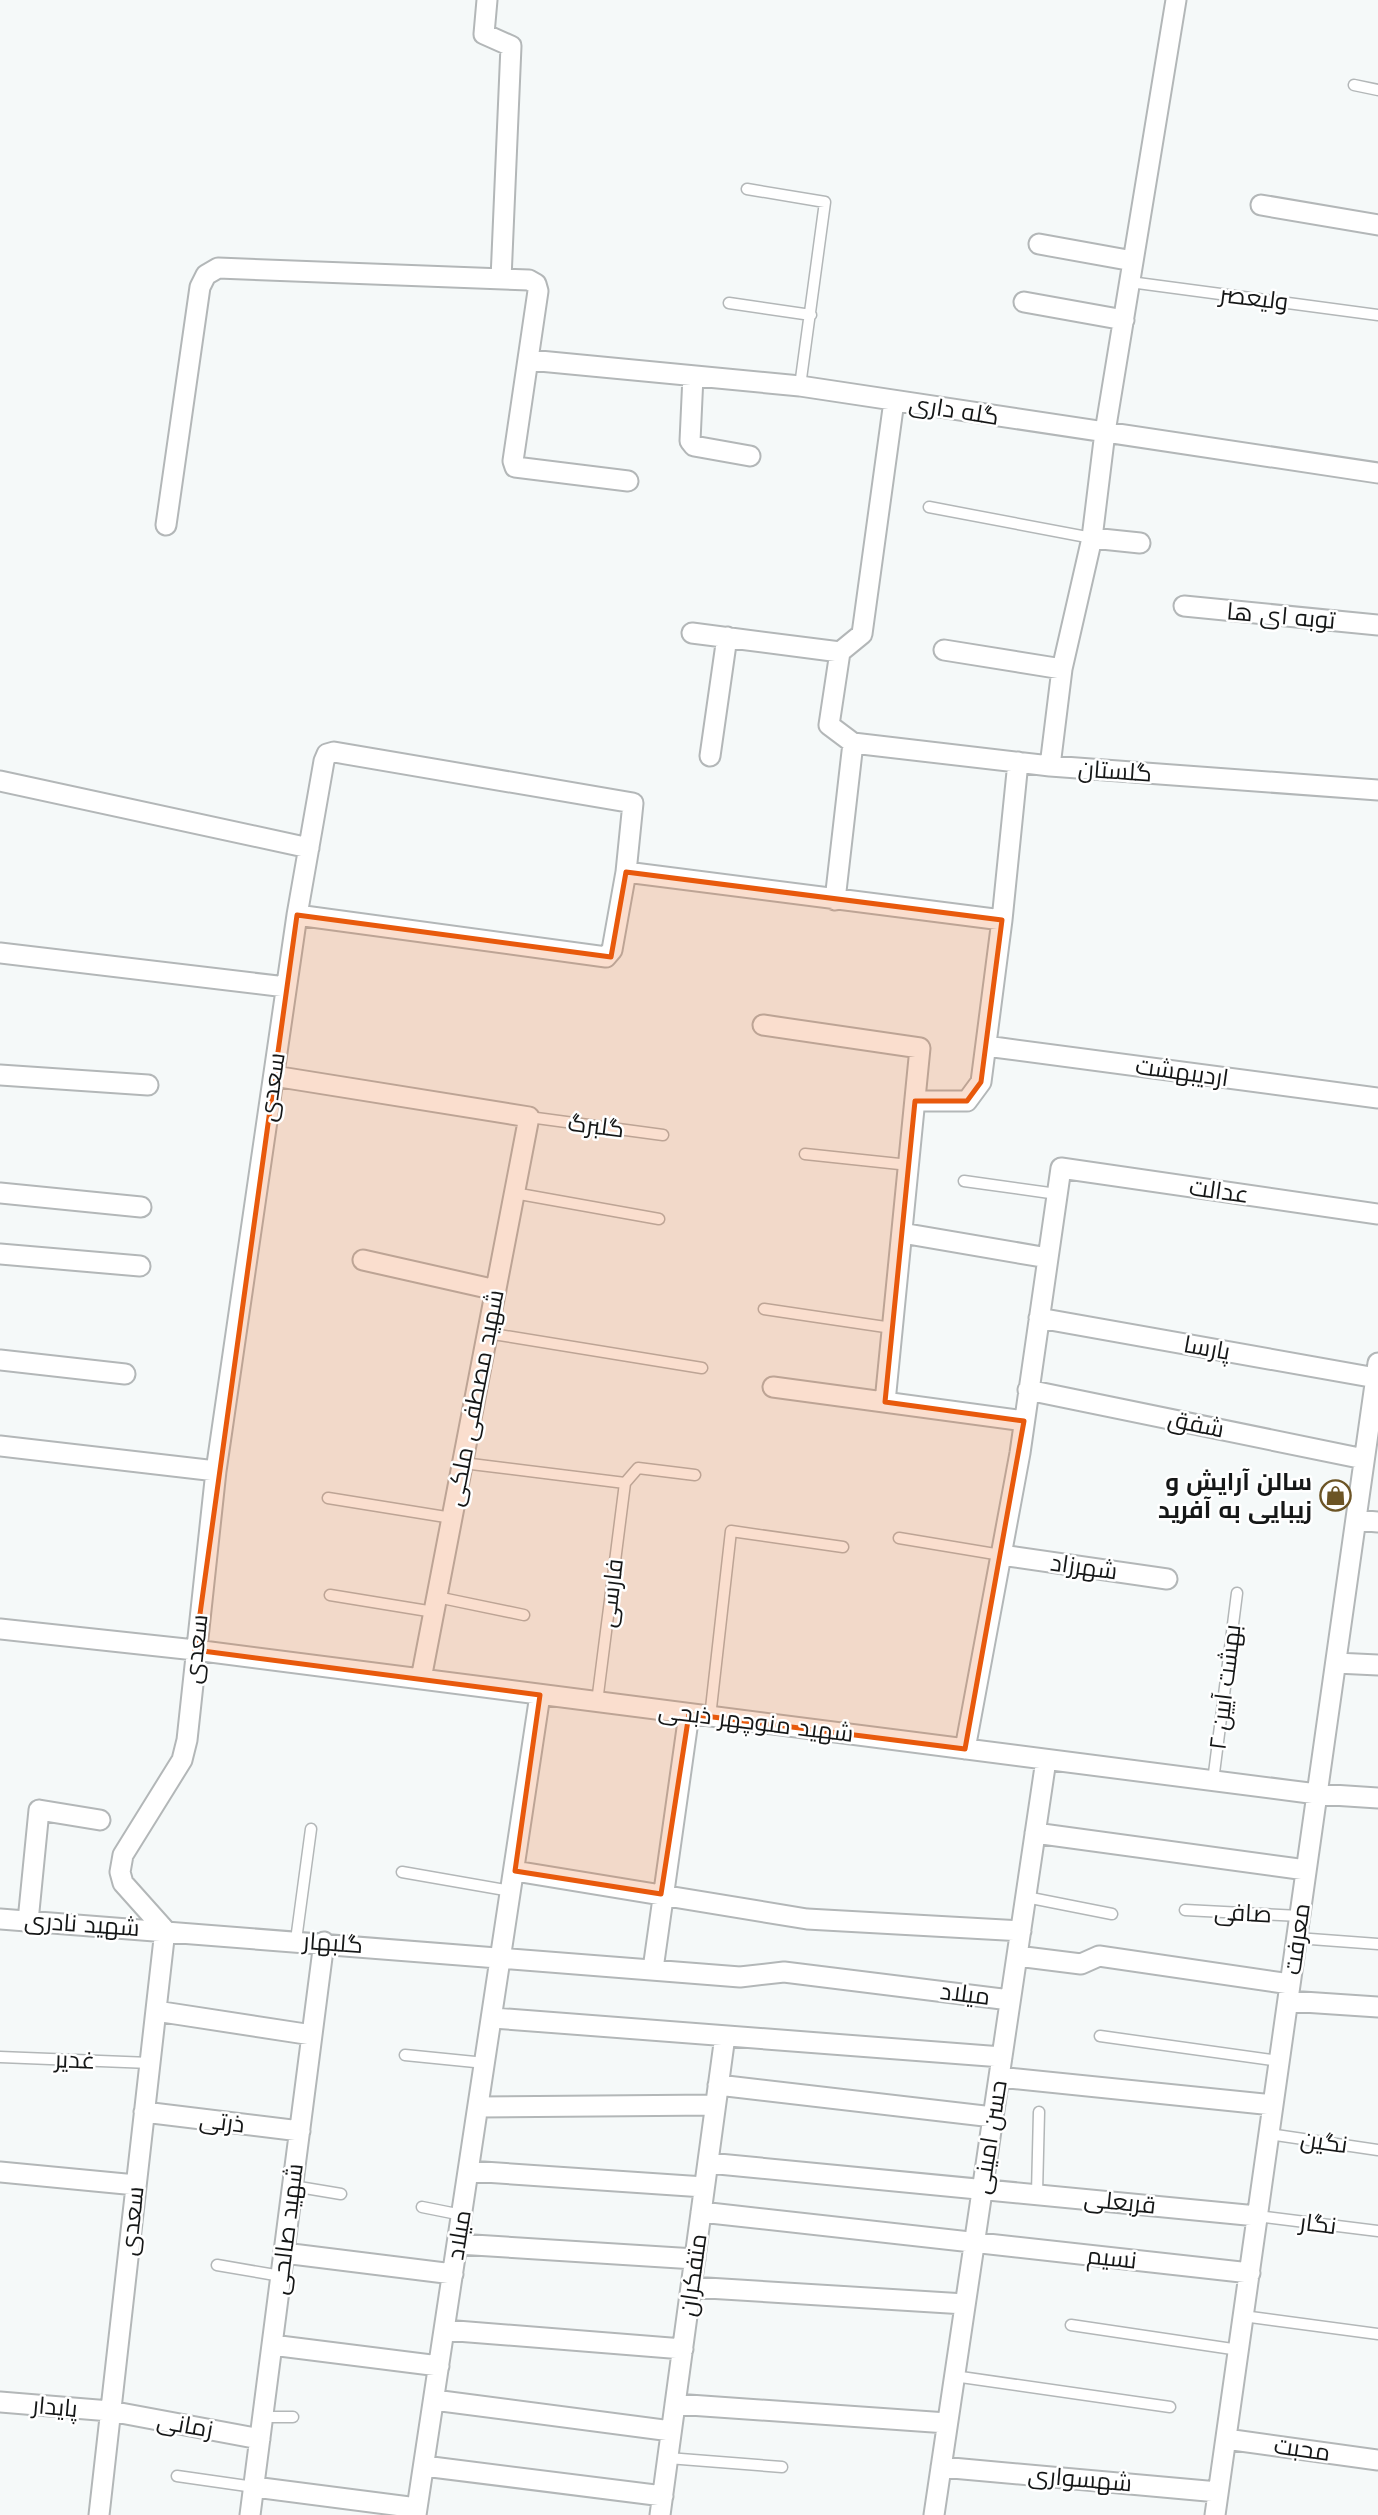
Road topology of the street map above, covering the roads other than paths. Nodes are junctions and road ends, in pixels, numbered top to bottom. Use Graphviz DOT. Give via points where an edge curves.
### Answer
graph roads {
  1 [pos="487,0"];
  2 [pos="1176,0"];
  3 [pos="1354,85"];
  4 [pos="1378,90"];
  5 [pos="747,189"];
  6 [pos="1261,205"];
  7 [pos="1378,225"];
  8 [pos="1039,244"];
  9 [pos="1133,261"];
  10 [pos="501,279"];
  11 [pos="1130,282"];
  12 [pos="1024,302"];
  13 [pos="729,303"];
  14 [pos="1378,314"];
  15 [pos="811,315"];
  16 [pos="1124,320"];
  17 [pos="529,360"];
  18 [pos="693,376"];
  19 [pos="800,386"];
  20 [pos="894,401"];
  21 [pos="1105,432"];
  22 [pos="750,456"];
  23 [pos="1378,473"];
  24 [pos="628,481"];
  25 [pos="929,507"];
  26 [pos="166,525"];
  27 [pos="1092,538"];
  28 [pos="1140,542"];
  29 [pos="1184,606"];
  30 [pos="1378,625"];
  31 [pos="692,633"];
  32 [pos="727,637"];
  33 [pos="944,650"];
  34 [pos="839,652"];
  35 [pos="1062,670"];
  36 [pos="853,743"];
  37 [pos="709,756"];
  38 [pos="1018,762"];
  39 [pos="1050,766"];
  40 [pos="0,781"];
  41 [pos="1378,790"];
  42 [pos="309,848"];
  43 [pos="626,872"];
  44 [pos="835,900"];
  45 [pos="297,915"];
  46 [pos="1002,920"];
  47 [pos="0,953"];
  48 [pos="286,987"];
  49 [pos="763,1026"];
  50 [pos="986,1046"];
  51 [pos="0,1075"];
  52 [pos="274,1076"];
  53 [pos="148,1085"];
  54 [pos="1378,1098"];
  55 [pos="915,1101"];
  56 [pos="528,1117"];
  57 [pos="663,1135"];
  58 [pos="805,1154"];
  59 [pos="909,1165"];
  60 [pos="964,1181"];
  61 [pos="0,1193"];
  62 [pos="514,1193"];
  63 [pos="1057,1194"];
  64 [pos="141,1207"];
  65 [pos="1378,1214"];
  66 [pos="659,1219"];
  67 [pos="902,1233"];
  68 [pos="0,1254"];
  69 [pos="1048,1258"];
  70 [pos="363,1260"];
  71 [pos="140,1266"];
  72 [pos="496,1290"];
  73 [pos="764,1309"];
  74 [pos="1039,1318"];
  75 [pos="892,1328"];
  76 [pos="488,1333"];
  77 [pos="0,1360"];
  78 [pos="702,1368"];
  79 [pos="1377,1370"];
  80 [pos="125,1374"];
  81 [pos="773,1387"];
  82 [pos="1028,1390"];
  83 [pos="885,1402"];
  84 [pos="1375,1402"];
  85 [pos="1024,1421"];
  86 [pos="0,1446"];
  87 [pos="1364,1459"];
  88 [pos="463,1463"];
  89 [pos="216,1471"];
  90 [pos="695,1475"];
  91 [pos="625,1483"];
  92 [pos="328,1497"];
  93 [pos="452,1518"];
  94 [pos="1356,1520"];
  95 [pos="1378,1522"];
  96 [pos="899,1538"];
  97 [pos="844,1547"];
  98 [pos="1001,1555"];
  99 [pos="1167,1579"];
  100 [pos="1237,1593"];
  101 [pos="330,1595"];
  102 [pos="436,1604"];
  103 [pos="524,1615"];
  104 [pos="0,1629"];
  105 [pos="195,1650"];
  106 [pos="1336,1663"];
  107 [pos="1378,1665"];
  108 [pos="421,1679"];
  109 [pos="540,1695"];
  110 [pos="597,1702"];
  111 [pos="689,1714"];
  112 [pos="710,1717"];
  113 [pos="965,1749"];
  114 [pos="1046,1760"];
  115 [pos="1213,1781"];
  116 [pos="1317,1794"];
  117 [pos="1378,1798"];
  118 [pos="100,1820"];
  119 [pos="311,1829"];
  120 [pos="1035,1833"];
  121 [pos="1306,1870"];
  122 [pos="515,1871"];
  123 [pos="402,1872"];
  124 [pos="512,1892"];
  125 [pos="661,1895"];
  126 [pos="1026,1897"];
  127 [pos="1185,1910"];
  128 [pos="1112,1914"];
  129 [pos="1300,1916"];
  130 [pos="0,1919"];
  131 [pos="28,1921"];
  132 [pos="165,1930"];
  133 [pos="1021,1931"];
  134 [pos="1297,1938"];
  135 [pos="296,1940"];
  136 [pos="324,1942"];
  137 [pos="1378,1944"];
  138 [pos="502,1956"];
  139 [pos="1017,1956"];
  140 [pos="653,1969"];
  141 [pos="1289,1992"];
  142 [pos="1010,2000"];
  143 [pos="1378,2007"];
  144 [pos="156,2011"];
  145 [pos="492,2018"];
  146 [pos="312,2035"];
  147 [pos="725,2036"];
  148 [pos="1100,2036"];
  149 [pos="405,2055"];
  150 [pos="0,2057"];
  151 [pos="1002,2057"];
  152 [pos="1279,2061"];
  153 [pos="150,2063"];
  154 [pos="485,2063"];
  155 [pos="999,2077"];
  156 [pos="718,2085"];
  157 [pos="715,2105"];
  158 [pos="1273,2105"];
  159 [pos="479,2107"];
  160 [pos="144,2112"];
  161 [pos="1040,2112"];
  162 [pos="993,2117"];
  163 [pos="300,2132"];
  164 [pos="1269,2134"];
  165 [pos="1378,2150"];
  166 [pos="708,2163"];
  167 [pos="469,2171"];
  168 [pos="0,2172"];
  169 [pos="136,2185"];
  170 [pos="293,2186"];
  171 [pos="705,2187"];
  172 [pos="982,2187"];
  173 [pos="1037,2193"];
  174 [pos="341,2194"];
  175 [pos="422,2207"];
  176 [pos="701,2213"];
  177 [pos="462,2216"];
  178 [pos="1257,2216"];
  179 [pos="1378,2231"];
  180 [pos="458,2244"];
  181 [pos="974,2244"];
  182 [pos="284,2253"];
  183 [pos="695,2259"];
  184 [pos="217,2265"];
  185 [pos="1250,2273"];
  186 [pos="453,2274"];
  187 [pos="281,2276"];
  188 [pos="691,2287"];
  189 [pos="965,2304"];
  190 [pos="1243,2316"];
  191 [pos="1070,2325"];
  192 [pos="444,2330"];
  193 [pos="1378,2333"];
  194 [pos="272,2345"];
  195 [pos="683,2349"];
  196 [pos="1239,2350"];
  197 [pos="439,2366"];
  198 [pos="954,2376"];
  199 [pos="434,2400"];
  200 [pos="0,2402"];
  201 [pos="675,2404"];
  202 [pos="1170,2407"];
  203 [pos="110,2411"];
  204 [pos="263,2417"];
  205 [pos="293,2417"];
  206 [pos="947,2423"];
  207 [pos="671,2431"];
  208 [pos="260,2439"];
  209 [pos="1226,2439"];
  210 [pos="668,2458"];
  211 [pos="1378,2460"];
  212 [pos="424,2466"];
  213 [pos="782,2467"];
  214 [pos="941,2467"];
  215 [pos="177,2476"];
  216 [pos="254,2487"];
  217 [pos="1219,2492"];
  218 [pos="662,2506"];
  219 [pos="416,2512"];
  220 [pos="99,2515"];
  221 [pos="250,2515"];
  222 [pos="934,2515"];
  223 [pos="1215,2515"];
  1 -- 10 [label="street" via="484,34 511,46"];
  2 -- 9 [label="street"];
  3 -- 4 [label="lane"];
  5 -- 15 [label="lane" via="825,202"];
  6 -- 7 [label="street"];
  8 -- 9 [label="street"];
  9 -- 11 [label="street"];
  10 -- 17 [label="street" via="536,284"];
  10 -- 26 [label="street" via="218,268 206,275 200,287"];
  11 -- 14 [label="lane, ولیعصر"];
  11 -- 16 [label="street"];
  12 -- 16 [label="street"];
  13 -- 15 [label="lane"];
  15 -- 19 [label="lane"];
  16 -- 21 [label="street"];
  17 -- 18 [label="street, گله داری"];
  17 -- 24 [label="street" via="515,467"];
  18 -- 19 [label="street, گله داری"];
  18 -- 22 [label="street" via="690,441 694,446"];
  19 -- 20 [label="street, گله داری"];
  20 -- 21 [label="street, گله داری"];
  20 -- 34 [label="street" via="862,634"];
  21 -- 23 [label="street, گله داری"];
  21 -- 27 [label="street"];
  25 -- 27 [label="lane"];
  27 -- 28 [label="street"];
  27 -- 35 [label="street"];
  29 -- 30 [label="street, توبه ای ها"];
  31 -- 32 [label="street"];
  32 -- 34 [label="street"];
  32 -- 37 [label="street"];
  33 -- 35 [label="street"];
  34 -- 36 [label="street" via="829,725"];
  35 -- 39 [label="street"];
  36 -- 38 [label="street, گلستان"];
  36 -- 44 [label="street"];
  38 -- 39 [label="street, گلستان"];
  38 -- 46 [label="street"];
  39 -- 41 [label="street, گلستان"];
  40 -- 42 [label="street"];
  42 -- 43 [label="street, سعدی" via="327,754 334,752 626,799 635,809"];
  42 -- 45 [label="street, سعدی"];
  43 -- 44 [label="street"];
  43 -- 45 [label="street" via="612,950 606,957"];
  44 -- 46 [label="street"];
  45 -- 48 [label="street, سعدی"];
  46 -- 50 [label="street"];
  47 -- 48 [label="street"];
  48 -- 52 [label="street, سعدی"];
  49 -- 55 [label="street" via="920,1048"];
  50 -- 54 [label="street, اردیبهشت"];
  50 -- 55 [label="street" via="981,1082 967,1101"];
  51 -- 53 [label="street"];
  52 -- 56 [label="street"];
  52 -- 89 [label="street, سعدی"];
  55 -- 59 [label="street"];
  56 -- 57 [label="lane, گلبرگ"];
  56 -- 62 [label="street, شهید مصطفی ملکی"];
  58 -- 59 [label="lane"];
  59 -- 67 [label="street"];
  60 -- 63 [label="lane"];
  61 -- 64 [label="street"];
  62 -- 66 [label="lane"];
  62 -- 72 [label="street, شهید مصطفی ملکی"];
  63 -- 65 [label="street, عدالت" via="1061,1168"];
  63 -- 69 [label="street"];
  67 -- 69 [label="street"];
  67 -- 75 [label="street"];
  68 -- 71 [label="street"];
  69 -- 74 [label="street"];
  70 -- 72 [label="street"];
  72 -- 76 [label="street, شهید مصطفی ملکی"];
  73 -- 75 [label="lane"];
  74 -- 79 [label="street, پارسا"];
  74 -- 82 [label="street"];
  75 -- 83 [label="street"];
  76 -- 78 [label="lane"];
  76 -- 88 [label="street, شهید مصطفی ملکی"];
  77 -- 80 [label="street"];
  79 -- 84 [label="street, معرفت"];
  81 -- 83 [label="street"];
  82 -- 85 [label="street"];
  82 -- 87 [label="street, شفق"];
  83 -- 85 [label="street"];
  84 -- 87 [label="street, معرفت"];
  85 -- 98 [label="street"];
  86 -- 89 [label="street"];
  87 -- 94 [label="street, معرفت"];
  88 -- 91 [label="lane"];
  88 -- 93 [label="street, شهید مصطفی ملکی"];
  89 -- 105 [label="street, سعدی"];
  90 -- 91 [label="lane" via="638,1468"];
  91 -- 110 [label="lane, فارسی"];
  92 -- 93 [label="lane"];
  93 -- 102 [label="street, شهید مصطفی ملکی"];
  94 -- 95 [label="street"];
  94 -- 106 [label="street, معرفت"];
  96 -- 98 [label="lane"];
  97 -- 112 [label="lane" via="731,1531"];
  98 -- 99 [label="street, شهرزاد"];
  98 -- 113 [label="street"];
  100 -- 115 [label="lane, بهشت آیین ۲"];
  101 -- 102 [label="lane"];
  102 -- 103 [label="lane"];
  102 -- 108 [label="street, شهید مصطفی ملکی"];
  104 -- 105 [label="street, شهید منوچهر ذبحی"];
  105 -- 108 [label="street, شهید منوچهر ذبحی"];
  105 -- 132 [label="street, سعدی" via="182,1760 123,1855 120,1872 122,1883"];
  106 -- 107 [label="street"];
  106 -- 116 [label="street, معرفت"];
  108 -- 109 [label="street, شهید منوچهر ذبحی"];
  109 -- 110 [label="street, شهید منوچهر ذبحی"];
  109 -- 122 [label="street, میلاد"];
  110 -- 111 [label="street, شهید منوچهر ذبحی"];
  111 -- 112 [label="street, شهید منوچهر ذبحی"];
  111 -- 125 [label="street"];
  112 -- 113 [label="street, شهید منوچهر ذبحی"];
  113 -- 114 [label="street, شهید منوچهر ذبحی"];
  114 -- 115 [label="street, شهید منوچهر ذبحی"];
  114 -- 120 [label="street, حسن امینی"];
  115 -- 116 [label="street, شهید منوچهر ذبحی"];
  116 -- 117 [label="street, شهید منوچهر ذبحی"];
  116 -- 121 [label="street, معرفت"];
  118 -- 131 [label="street" via="39,1810"];
  119 -- 135 [label="lane"];
  120 -- 121 [label="street"];
  120 -- 126 [label="street, حسن امینی"];
  121 -- 129 [label="street, معرفت"];
  122 -- 124 [label="street, میلاد"];
  122 -- 125 [label="street"];
  123 -- 124 [label="lane"];
  124 -- 138 [label="street, میلاد"];
  125 -- 133 [label="street" via="807,1919"];
  125 -- 140 [label="street"];
  126 -- 128 [label="lane"];
  126 -- 133 [label="street, حسن امینی"];
  127 -- 129 [label="lane, صافی"];
  129 -- 134 [label="street, معرفت"];
  130 -- 131 [label="street, شهید نادری"];
  131 -- 132 [label="street, شهید نادری"];
  132 -- 135 [label="street, گلبهار"];
  132 -- 144 [label="street, سعدی"];
  133 -- 139 [label="street, حسن امینی"];
  134 -- 137 [label="lane"];
  134 -- 141 [label="street, معرفت"];
  135 -- 136 [label="street, گلبهار"];
  136 -- 138 [label="street, گلبهار"];
  136 -- 146 [label="street, شهید صالحی"];
  138 -- 140 [label="street, میلاد"];
  138 -- 145 [label="street, میلاد"];
  139 -- 141 [label="street" via="1081,1964 1099,1956"];
  139 -- 142 [label="street, حسن امینی"];
  140 -- 142 [label="street, میلاد" via="740,1977 784,1972"];
  141 -- 143 [label="street"];
  141 -- 152 [label="street, معرفت"];
  142 -- 151 [label="street, حسن امینی"];
  144 -- 146 [label="street"];
  144 -- 153 [label="street, سعدی"];
  145 -- 147 [label="street"];
  145 -- 154 [label="street, میلاد"];
  146 -- 163 [label="street, شهید صالحی"];
  147 -- 151 [label="street"];
  147 -- 156 [label="street, متفکران"];
  148 -- 152 [label="lane"];
  149 -- 154 [label="lane"];
  150 -- 153 [label="lane, غدیر"];
  151 -- 155 [label="street, حسن امینی"];
  152 -- 158 [label="street, معرفت"];
  153 -- 160 [label="street, سعدی"];
  154 -- 159 [label="street, میلاد"];
  155 -- 158 [label="street"];
  155 -- 162 [label="street, حسن امینی"];
  156 -- 157 [label="street, متفکران"];
  156 -- 162 [label="street"];
  157 -- 159 [label="street"];
  157 -- 166 [label="street, متفکران"];
  158 -- 164 [label="street, معرفت"];
  159 -- 167 [label="street, میلاد"];
  160 -- 163 [label="street, ذرتی"];
  160 -- 169 [label="street, سعدی"];
  161 -- 173 [label="lane"];
  162 -- 172 [label="street, حسن امینی"];
  163 -- 170 [label="street, شهید صالحی"];
  164 -- 165 [label="lane, نگین"];
  164 -- 178 [label="street, معرفت"];
  166 -- 171 [label="street, متفکران"];
  166 -- 172 [label="street, قربعلی"];
  167 -- 171 [label="street"];
  167 -- 177 [label="street, میلاد"];
  168 -- 169 [label="street"];
  169 -- 203 [label="street, سعدی"];
  170 -- 174 [label="lane"];
  170 -- 182 [label="street, شهید صالحی"];
  171 -- 176 [label="street, متفکران"];
  172 -- 173 [label="street, قربعلی"];
  172 -- 181 [label="street, حسن امینی"];
  173 -- 178 [label="street, قربعلی"];
  175 -- 177 [label="lane"];
  176 -- 181 [label="street, نسیم"];
  176 -- 183 [label="street, متفکران"];
  177 -- 180 [label="street, میلاد"];
  178 -- 179 [label="lane, نگار"];
  178 -- 185 [label="street, معرفت"];
  180 -- 183 [label="street"];
  180 -- 186 [label="street, میلاد"];
  181 -- 185 [label="street, نسیم"];
  181 -- 189 [label="street, حسن امینی"];
  182 -- 186 [label="street"];
  182 -- 187 [label="street, شهید صالحی"];
  183 -- 188 [label="street, متفکران"];
  184 -- 187 [label="lane"];
  185 -- 190 [label="street, معرفت"];
  186 -- 192 [label="street, میلاد"];
  187 -- 194 [label="street, شهید صالحی"];
  188 -- 189 [label="street"];
  188 -- 195 [label="street, متفکران"];
  189 -- 198 [label="street, حسن امینی"];
  190 -- 193 [label="lane"];
  190 -- 196 [label="street, معرفت"];
  191 -- 196 [label="lane"];
  192 -- 195 [label="street"];
  192 -- 197 [label="street, میلاد"];
  194 -- 197 [label="street"];
  194 -- 204 [label="street, شهید صالحی"];
  195 -- 201 [label="street, متفکران"];
  196 -- 209 [label="street, معرفت"];
  197 -- 199 [label="street, میلاد"];
  198 -- 202 [label="lane"];
  198 -- 206 [label="street, حسن امینی"];
  199 -- 207 [label="street"];
  199 -- 212 [label="street, میلاد"];
  200 -- 203 [label="street, پایدار"];
  201 -- 206 [label="street"];
  201 -- 207 [label="street, متفکران"];
  203 -- 208 [label="street, زمانی"];
  203 -- 220 [label="street, سعدی"];
  204 -- 205 [label="lane"];
  204 -- 208 [label="street, شهید صالحی"];
  206 -- 214 [label="street, حسن امینی"];
  207 -- 210 [label="street, متفکران"];
  208 -- 216 [label="street, شهید صالحی"];
  209 -- 211 [label="street, محبت"];
  209 -- 217 [label="street, معرفت"];
  210 -- 213 [label="lane"];
  210 -- 218 [label="street, متفکران"];
  212 -- 218 [label="street"];
  212 -- 219 [label="street, میلاد"];
  214 -- 217 [label="street, شهسواری"];
  214 -- 222 [label="street, حسن امینی"];
  215 -- 216 [label="lane"];
  216 -- 219 [label="street"];
  216 -- 221 [label="street, شهید صالحی"];
  217 -- 223 [label="street, معرفت"];
}
